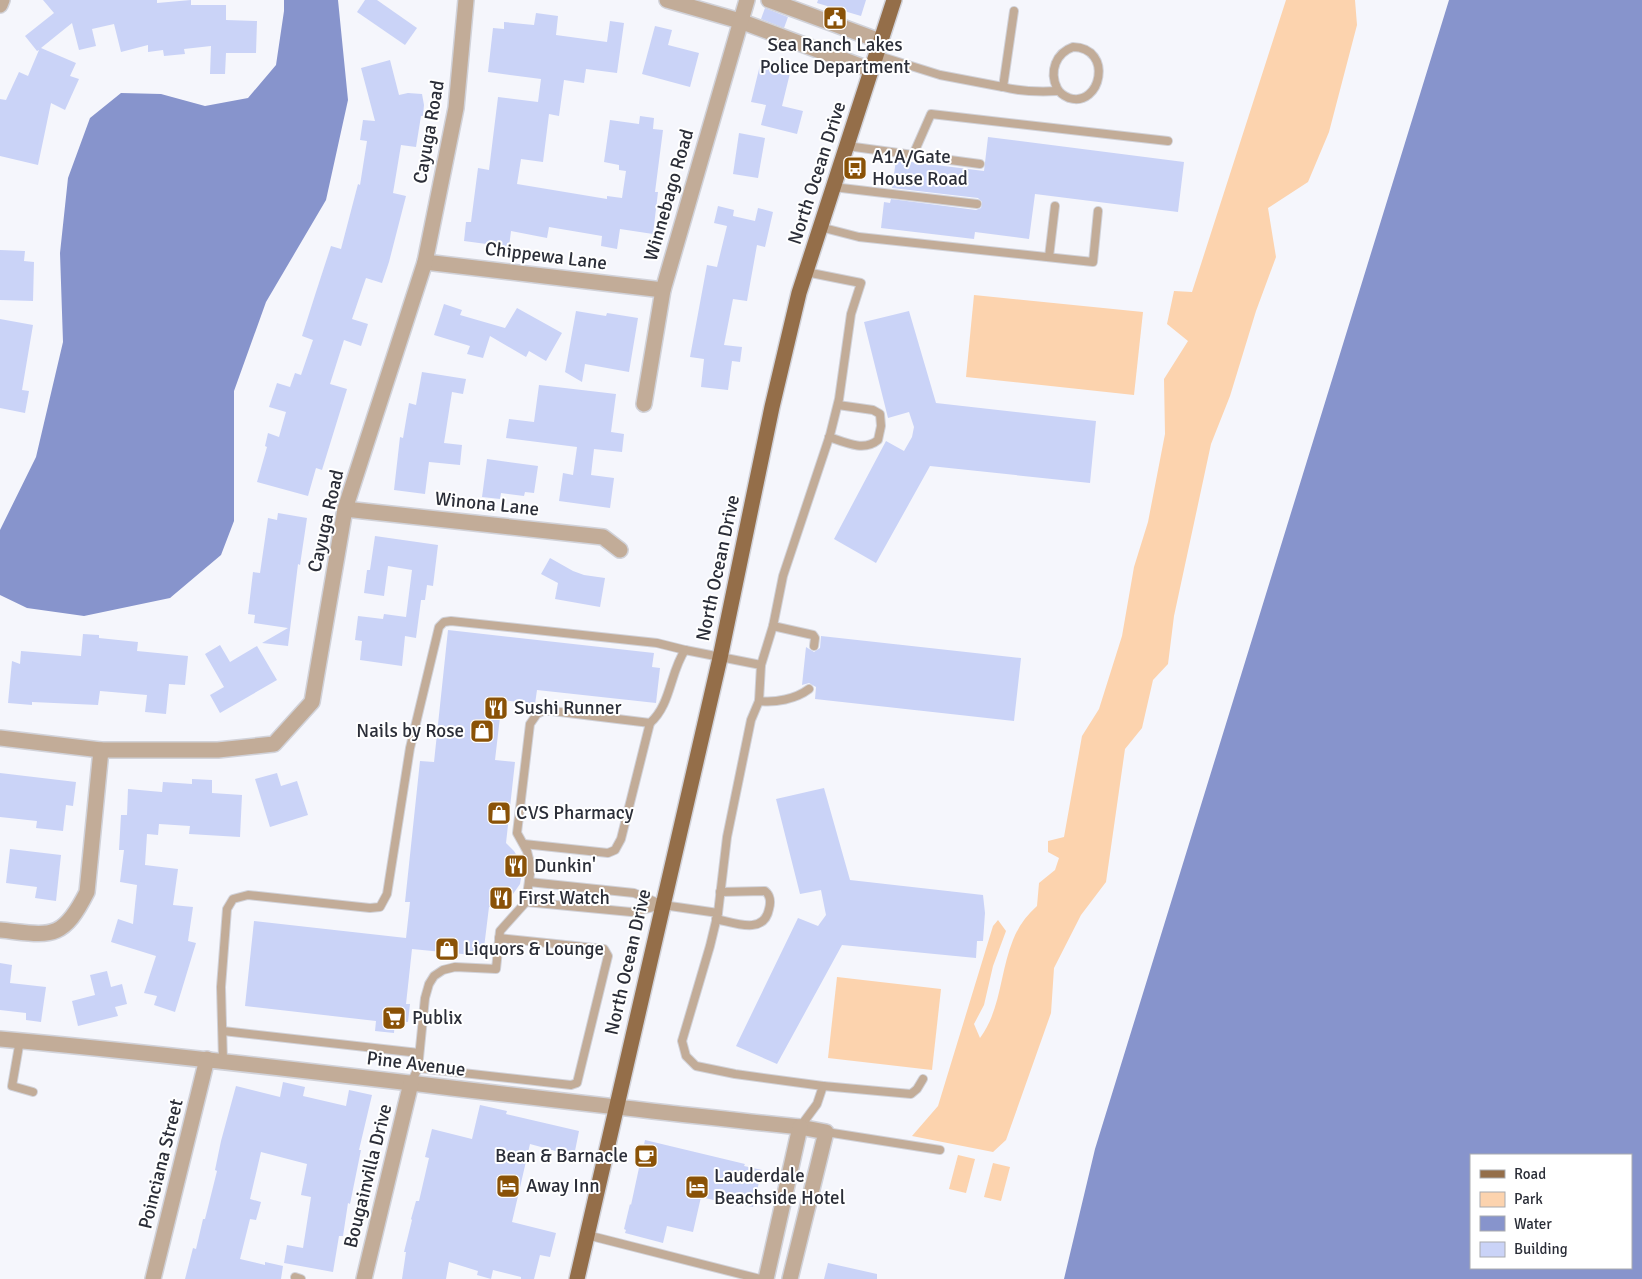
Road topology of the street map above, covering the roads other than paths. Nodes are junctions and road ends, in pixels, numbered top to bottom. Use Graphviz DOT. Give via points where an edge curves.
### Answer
graph roads {
  1 [pos="2,0"];
  2 [pos="466,0"];
  3 [pos="667,0"];
  4 [pos="747,0"];
  5 [pos="770,0"];
  6 [pos="894,0"];
  7 [pos="0,5"];
  8 [pos="1014,11"];
  9 [pos="740,21"];
  10 [pos="878,48"];
  11 [pos="871,70"];
  12 [pos="1003,87"];
  13 [pos="1058,91"];
  14 [pos="1168,141"];
  15 [pos="847,146"];
  16 [pos="913,155"];
  17 [pos="980,164"];
  18 [pos="833,187"];
  19 [pos="977,204"];
  20 [pos="1054,206"];
  21 [pos="1098,211"];
  22 [pos="820,227"];
  23 [pos="1049,257"];
  24 [pos="425,262"];
  25 [pos="806,272"];
  26 [pos="663,290"];
  27 [pos="644,404"];
  28 [pos="838,405"];
  29 [pos="829,437"];
  30 [pos="345,509"];
  31 [pos="620,550"];
  32 [pos="773,626"];
  33 [pos="814,646"];
  34 [pos="685,650"];
  35 [pos="720,658"];
  36 [pos="761,665"];
  37 [pos="809,688"];
  38 [pos="758,701"];
  39 [pos="650,722"];
  40 [pos="0,738"];
  41 [pos="101,750"];
  42 [pos="524,844"];
  43 [pos="529,882"];
  44 [pos="720,892"];
  45 [pos="526,902"];
  46 [pos="663,905"];
  47 [pos="717,916"];
  48 [pos="0,930"];
  49 [pos="499,938"];
  50 [pos="223,1031"];
  51 [pos="0,1038"];
  52 [pos="20,1040"];
  53 [pos="419,1054"];
  54 [pos="207,1059"];
  55 [pos="223,1061"];
  56 [pos="418,1068"];
  57 [pos="923,1079"];
  58 [pos="411,1083"];
  59 [pos="823,1086"];
  60 [pos="33,1092"];
  61 [pos="616,1108"];
  62 [pos="800,1127"];
  63 [pos="826,1132"];
  64 [pos="940,1150"];
  65 [pos="587,1235"];
  66 [pos="153,1279"];
  67 [pos="364,1279"];
  68 [pos="576,1279"];
  69 [pos="760,1279"];
  70 [pos="766,1279"];
  71 [pos="790,1279"];
  1 -- 7 [label="street"];
  2 -- 24 [label="street, Cayuga Road" via="456,108"];
  3 -- 9 [label="street"];
  4 -- 9 [label="street, Winnebago Road"];
  5 -- 10 [label="street"];
  6 -- 10 [label="main road, North Ocean Drive"];
  8 -- 12 [label="lane"];
  9 -- 11 [label="street"];
  9 -- 26 [label="street, Winnebago Road"];
  10 -- 11 [label="main road, North Ocean Drive"];
  10 -- 12 [label="lane" via="940,75"];
  11 -- 15 [label="main road, North Ocean Drive"];
  12 -- 13 [label="lane" via="1018,91"];
  13 -- 13 [label="lane" via="1075,99 1084,98 1092,92 1097,84 1098,63 1090,50 1073,47 1058,56 1054,82"];
  14 -- 16 [label="lane" via="930,114"];
  15 -- 16 [label="lane"];
  15 -- 18 [label="main road, North Ocean Drive"];
  16 -- 17 [label="lane"];
  18 -- 19 [label="lane"];
  18 -- 22 [label="main road, North Ocean Drive"];
  20 -- 23 [label="lane"];
  21 -- 23 [label="lane" via="1093,262"];
  22 -- 23 [label="lane" via="859,237"];
  22 -- 25 [label="main road, North Ocean Drive"];
  24 -- 26 [label="street, Chippewa Lane"];
  24 -- 30 [label="street, Cayuga Road"];
  25 -- 28 [label="lane" via="861,283 851,314"];
  25 -- 35 [label="main road, North Ocean Drive" via="772,406"];
  26 -- 27 [label="street, Winnebago Road"];
  28 -- 29 [label="lane"];
  28 -- 29 [label="lane" via="880,414 880,433 878,440 868,446"];
  29 -- 32 [label="lane" via="783,576"];
  30 -- 31 [label="street, Winona Lane" via="603,537"];
  30 -- 41 [label="street, Cayuga Road" via="312,702 274,744 218,750"];
  32 -- 33 [label="lane" via="813,635"];
  32 -- 36 [label="lane"];
  34 -- 35 [label="lane"];
  34 -- 39 [label="lane" via="677,662 666,702"];
  34 -- 50 [label="lane" via="657,643 444,622 439,628 410,748 387,894 380,907 248,895 233,898 227,909 221,988"];
  35 -- 36 [label="lane"];
  35 -- 46 [label="main road, North Ocean Drive"];
  36 -- 38 [label="lane"];
  37 -- 38 [label="lane" via="803,694 776,701"];
  38 -- 44 [label="lane" via="751,720 727,836"];
  39 -- 42 [label="lane" via="621,838 615,850 608,853"];
  39 -- 42 [label="lane" via="543,711 534,717 530,724 517,833"];
  40 -- 41 [label="street, Cayuga Road"];
  41 -- 48 [label="street" via="87,892 76,913 64,927 46,935"];
  42 -- 43 [label="lane" via="531,867"];
  43 -- 45 [label="lane"];
  43 -- 46 [label="lane" via="634,893"];
  44 -- 47 [label="lane"];
  44 -- 47 [label="lane" via="765,891 770,904 765,920 758,925"];
  45 -- 46 [label="lane" via="630,912"];
  45 -- 49 [label="lane" via="500,931"];
  46 -- 47 [label="lane"];
  46 -- 61 [label="main road, North Ocean Drive"];
  47 -- 59 [label="lane" via="682,1041 686,1056 696,1066"];
  49 -- 53 [label="lane" via="496,970 455,967 434,976 426,998"];
  49 -- 56 [label="lane" via="604,949 608,956 577,1083"];
  50 -- 53 [label="lane"];
  50 -- 55 [label="lane"];
  51 -- 52 [label="street, Pine Avenue"];
  52 -- 54 [label="street, Pine Avenue"];
  52 -- 60 [label="lane" via="12,1086"];
  53 -- 56 [label="lane"];
  54 -- 55 [label="street, Pine Avenue"];
  54 -- 66 [label="street, Poinciana Street"];
  55 -- 58 [label="street, Pine Avenue"];
  56 -- 58 [label="lane"];
  57 -- 59 [label="lane" via="910,1094"];
  58 -- 61 [label="street, Pine Avenue"];
  58 -- 67 [label="street, Bougainvilla Drive"];
  59 -- 62 [label="lane" via="817,1104"];
  61 -- 62 [label="street, Pine Avenue"];
  61 -- 65 [label="main road, North Ocean Drive"];
  62 -- 63 [label="street, Pine Avenue"];
  62 -- 70 [label="street"];
  63 -- 64 [label="lane"];
  63 -- 71 [label="street"];
  65 -- 68 [label="main road, North Ocean Drive"];
  65 -- 69 [label="lane"];
}
